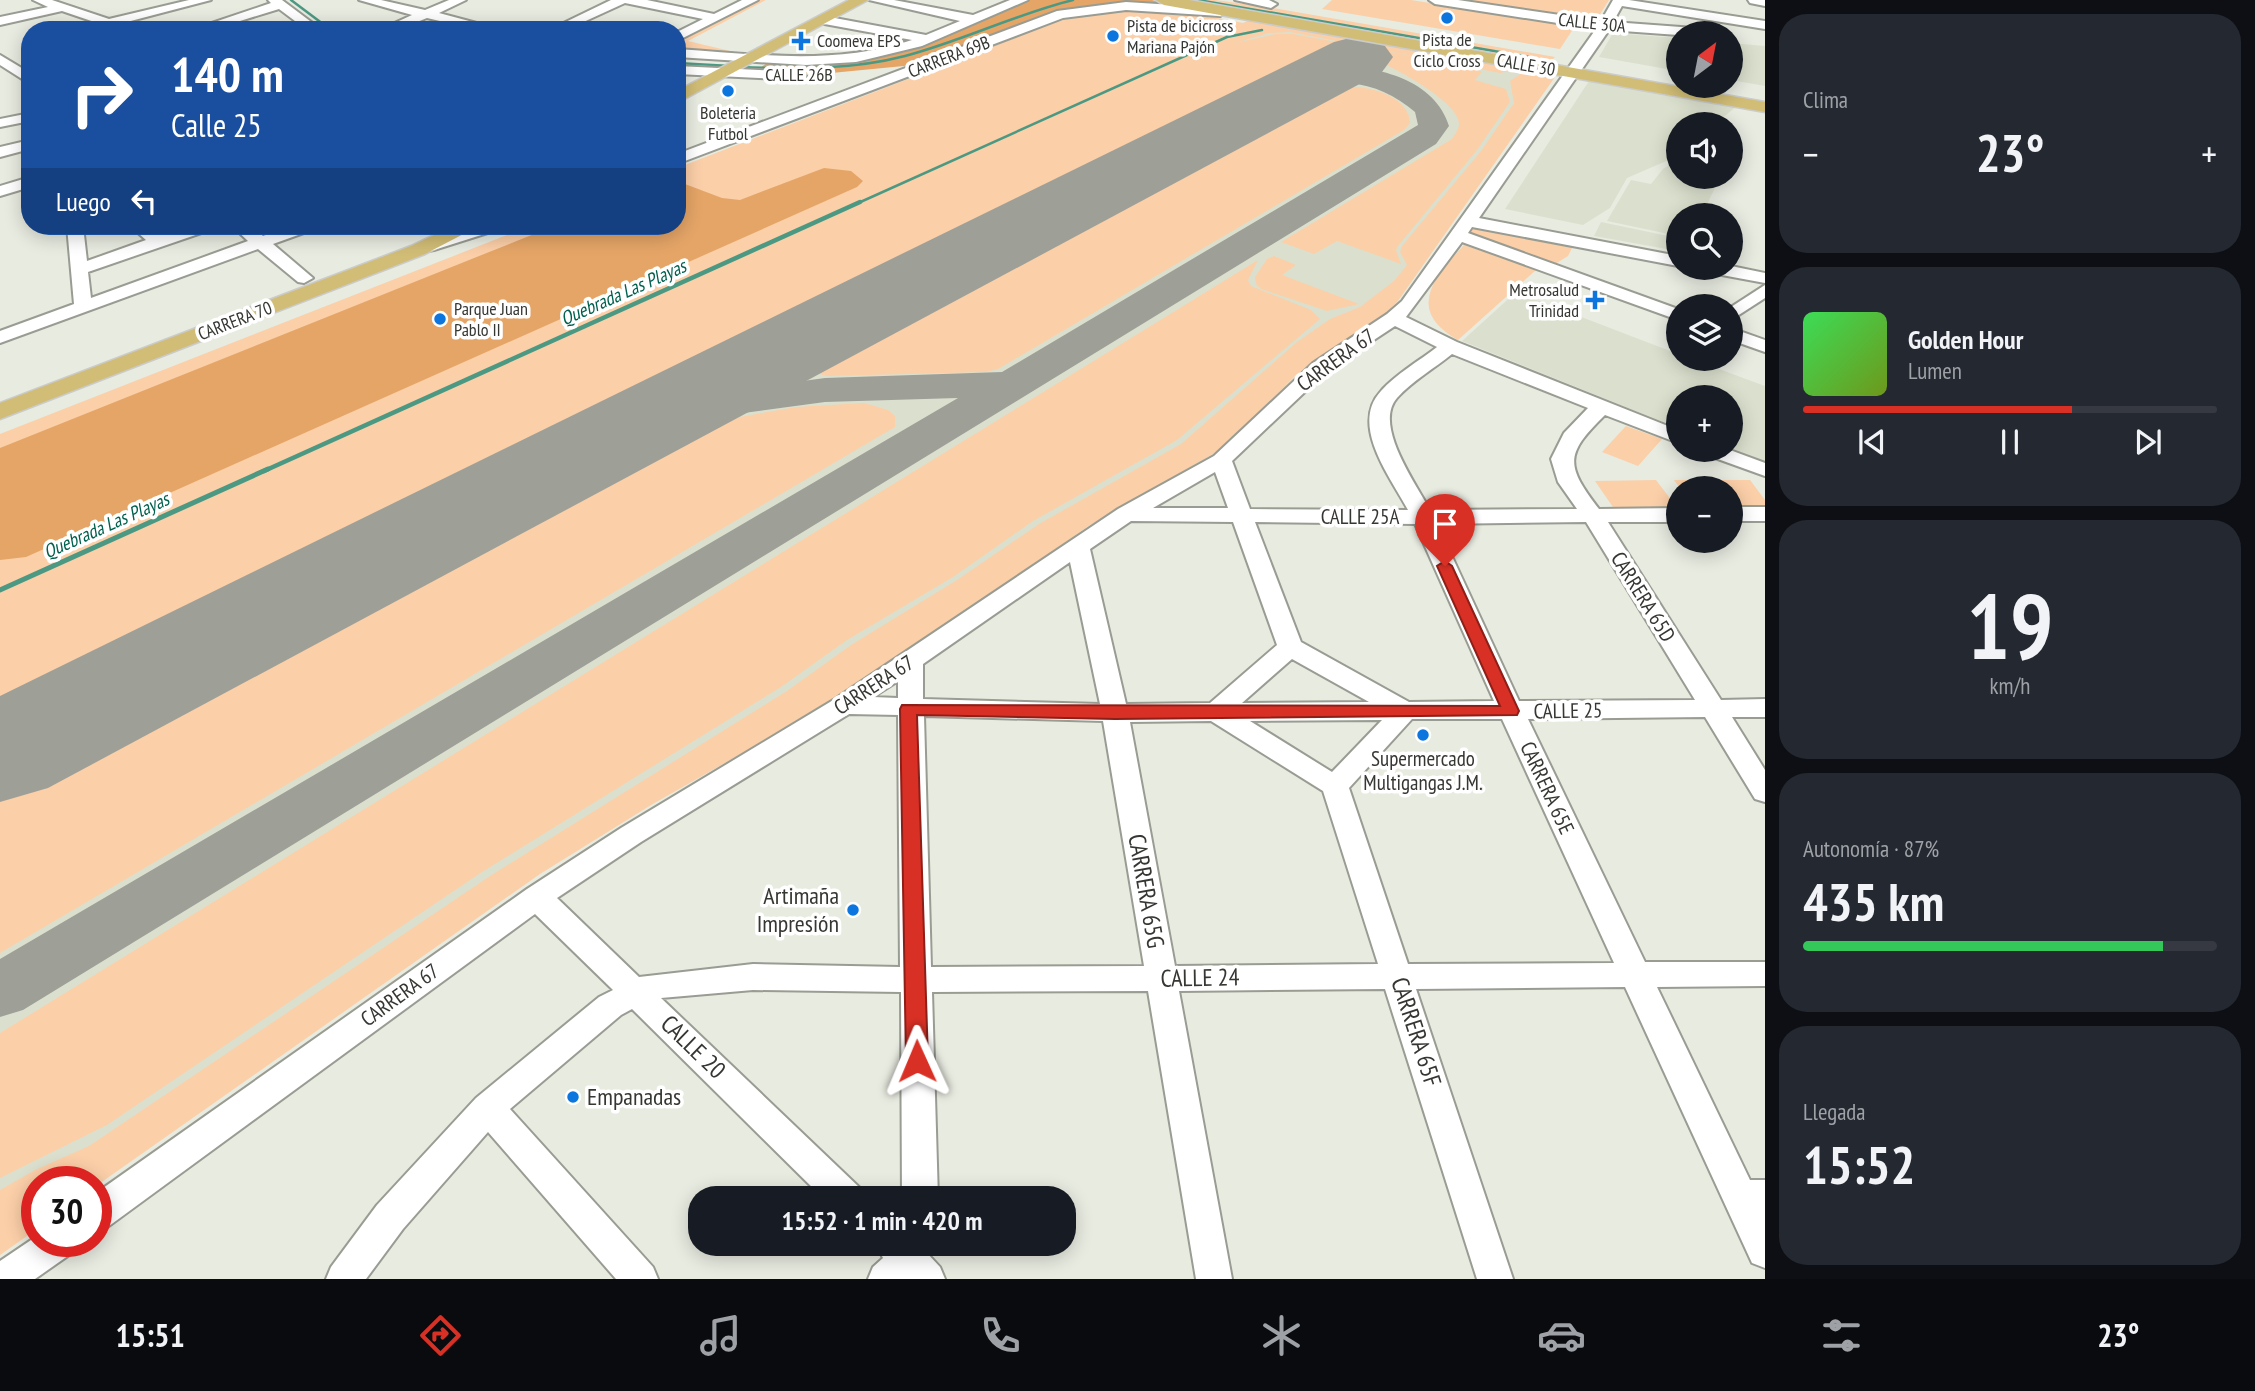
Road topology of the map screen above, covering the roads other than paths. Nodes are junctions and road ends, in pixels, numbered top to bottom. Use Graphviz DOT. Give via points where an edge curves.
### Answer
graph roads {
  1 [pos="39,0"];
  2 [pos="205,0"];
  3 [pos="365,0"];
  4 [pos="460,0"];
  5 [pos="621,0"];
  6 [pos="629,0"];
  7 [pos="752,0"];
  8 [pos="860,0"];
  9 [pos="875,0"];
  10 [pos="1022,0"];
  11 [pos="1164,0"];
  12 [pos="1241,0"];
  13 [pos="1248,0"];
  14 [pos="1435,0"];
  15 [pos="1755,0"];
  16 [pos="1619,1"];
  17 [pos="84,2"];
  18 [pos="1765,2"];
  19 [pos="277,3"];
  20 [pos="1271,4"];
  21 [pos="62,7"];
  22 [pos="426,13"];
  23 [pos="1229,13"];
  24 [pos="716,18"];
  25 [pos="972,19"];
  26 [pos="824,20"];
  27 [pos="0,21"];
  28 [pos="108,21"];
  29 [pos="115,21"];
  30 [pos="224,21"];
  31 [pos="298,21"];
  32 [pos="407,21"];
  33 [pos="459,21"];
  34 [pos="575,21"];
  35 [pos="1605,25"];
  36 [pos="1765,25"];
  37 [pos="1666,30"];
  38 [pos="686,33"];
  39 [pos="1743,36"];
  40 [pos="1765,38"];
  41 [pos="925,39"];
  42 [pos="686,55"];
  43 [pos="1584,58"];
  44 [pos="0,59"];
  45 [pos="738,66"];
  46 [pos="920,68"];
  47 [pos="6,69"];
  48 [pos="686,69"];
  49 [pos="1666,72"];
  50 [pos="1571,73"];
  51 [pos="858,74"];
  52 [pos="819,76"];
  53 [pos="1743,86"];
  54 [pos="1765,90"];
  55 [pos="686,93"];
  56 [pos="686,104"];
  57 [pos="1765,107"];
  58 [pos="21,118"];
  59 [pos="0,122"];
  60 [pos="21,147"];
  61 [pos="0,152"];
  62 [pos="686,156"];
  63 [pos="21,185"];
  64 [pos="0,191"];
  65 [pos="1464,228"];
  66 [pos="76,235"];
  67 [pos="149,235"];
  68 [pos="180,235"];
  69 [pos="252,235"];
  70 [pos="283,235"];
  71 [pos="413,235"];
  72 [pos="450,235"];
  73 [pos="464,235"];
  74 [pos="159,243"];
  75 [pos="262,243"];
  76 [pos="1592,244"];
  77 [pos="418,250"];
  78 [pos="1666,259"];
  79 [pos="1554,269"];
  80 [pos="78,270"];
  81 [pos="1743,274"];
  82 [pos="304,278"];
  83 [pos="1765,278"];
  84 [pos="1765,289"];
  85 [pos="1414,297"];
  86 [pos="1743,306"];
  87 [pos="83,307"];
  88 [pos="1666,311"];
  89 [pos="1394,318"];
  90 [pos="0,337"];
  91 [pos="1743,338"];
  92 [pos="1442,341"];
  93 [pos="1765,346"];
  94 [pos="0,394"];
  95 [pos="1601,407"];
  96 [pos="0,412"];
  97 [pos="1666,432"];
  98 [pos="1221,460"];
  99 [pos="1742,462"];
  100 [pos="1765,471"];
  101 [pos="1126,514"];
  102 [pos="1743,514"];
  103 [pos="1765,514"];
  104 [pos="1666,515"];
  105 [pos="1593,516"];
  106 [pos="1243,517"];
  107 [pos="1423,517"];
  108 [pos="1078,545"];
  109 [pos="1290,647"];
  110 [pos="910,662"];
  111 [pos="844,705"];
  112 [pos="1765,708"];
  113 [pos="908,709"];
  114 [pos="1712,709"];
  115 [pos="1405,711"];
  116 [pos="1511,711"];
  117 [pos="1216,712"];
  118 [pos="1115,713"];
  119 [pos="1335,786"];
  120 [pos="1765,792"];
  121 [pos="537,897"];
  122 [pos="1765,974"];
  123 [pos="1397,975"];
  124 [pos="1635,976"];
  125 [pos="1160,978"];
  126 [pos="915,980"];
  127 [pos="635,991"];
  128 [pos="488,1108"];
  129 [pos="835,1186"];
  130 [pos="920,1186"];
  131 [pos="1752,1196"];
  132 [pos="112,1202"];
  133 [pos="1765,1251"];
  134 [pos="36,1257"];
  135 [pos="350,1276"];
  136 [pos="5,1279"];
  137 [pos="640,1279"];
  138 [pos="1214,1279"];
  139 [pos="1495,1279"];
  1 -- 21 [label="street"];
  2 -- 29 [label="street"];
  3 -- 22 [label="street"];
  4 -- 22 [label="street"];
  5 -- 34 [label="street"];
  6 -- 24 [label="street"];
  7 -- 24 [label="street"];
  8 -- 26 [label="main road"];
  9 -- 25 [label="street"];
  10 -- 25 [label="street, CARRERA 69B"];
  11 -- 23 [label="main road, CALLE 30"];
  12 -- 20 [label="street"];
  13 -- 20 [label="main road, CALLE 30"];
  14 -- 35 [label="street, CALLE 30A"];
  15 -- 18 [label="street"];
  16 -- 35 [label="street, CARRERA 67"];
  16 -- 36 [label="street"];
  17 -- 21 [label="street"];
  19 -- 30 [label="street"];
  19 -- 31 [label="street"];
  20 -- 43 [label="main road, CALLE 30"];
  21 -- 27 [label="street"];
  21 -- 28 [label="street"];
  22 -- 32 [label="street"];
  22 -- 33 [label="street"];
  23 -- 46 [label="street, CARRERA 69B" via="1135,6 1067,12"];
  23 -- 50 [label="main road, CALLE 30"];
  24 -- 38 [label="street"];
  25 -- 41 [label="street, CARRERA 69B"];
  26 -- 41 [label="street"];
  26 -- 45 [label="main road"];
  35 -- 37 [label="street, CALLE 30A"];
  35 -- 43 [label="street, CARRERA 67"];
  39 -- 40 [label="street"];
  41 -- 45 [label="street, CARRERA 69B" via="863,58"];
  42 -- 45 [label="street"];
  43 -- 49 [label="main road, CALLE 30"];
  43 -- 50 [label="street, CARRERA 67"];
  44 -- 47 [label="street"];
  45 -- 48 [label="street, CALLE 26B"];
  45 -- 52 [label="street, CALLE 26B"];
  45 -- 55 [label="main road"];
  45 -- 56 [label="main road"];
  46 -- 51 [label="street, CALLE 26B"];
  46 -- 62 [label="street, CARRERA 69B"];
  50 -- 57 [label="main road, CALLE 30"];
  50 -- 65 [label="street, CARRERA 67"];
  53 -- 54 [label="main road"];
  58 -- 59 [label="street"];
  60 -- 61 [label="street"];
  63 -- 64 [label="street"];
  65 -- 76 [label="street"];
  65 -- 79 [label="street"];
  65 -- 85 [label="street, CARRERA 67"];
  66 -- 80 [label="street"];
  67 -- 74 [label="street"];
  68 -- 74 [label="street"];
  69 -- 75 [label="street"];
  70 -- 75 [label="street"];
  71 -- 82 [label="main road, CARRERA 70"];
  72 -- 77 [label="main road, CARRERA 70"];
  73 -- 77 [label="street"];
  74 -- 80 [label="street"];
  75 -- 82 [label="street"];
  75 -- 87 [label="street"];
  76 -- 78 [label="street"];
  76 -- 79 [label="street"];
  77 -- 96 [label="main road, CARRERA 70"];
  79 -- 88 [label="street"];
  80 -- 87 [label="street"];
  81 -- 83 [label="street"];
  82 -- 94 [label="main road, CARRERA 70"];
  84 -- 86 [label="street"];
  85 -- 89 [label="street, CARRERA 67"];
  85 -- 92 [label="street"];
  87 -- 90 [label="street"];
  89 -- 92 [label="street"];
  89 -- 98 [label="street, CARRERA 67" via="1320,367"];
  91 -- 93 [label="street"];
  92 -- 95 [label="street"];
  92 -- 107 [label="street, CARRERA 65E" via="1388,395 1378,414 1384,445"];
  95 -- 97 [label="street"];
  95 -- 105 [label="street, CARRERA 65D" via="1570,437 1560,466 1564,479"];
  98 -- 101 [label="street, CARRERA 67"];
  98 -- 106 [label="street"];
  99 -- 100 [label="street"];
  101 -- 106 [label="street, CALLE 25A"];
  101 -- 108 [label="street, CARRERA 67"];
  102 -- 103 [label="street"];
  104 -- 105 [label="street, CALLE 25A"];
  105 -- 107 [label="street, CALLE 25A"];
  105 -- 114 [label="street, CARRERA 65D"];
  106 -- 107 [label="street, CALLE 25A"];
  106 -- 109 [label="street"];
  107 -- 116 [label="street, CARRERA 65E"];
  108 -- 110 [label="street, CARRERA 67"];
  108 -- 118 [label="street, CARRERA 65G"];
  109 -- 115 [label="street"];
  109 -- 117 [label="street"];
  110 -- 111 [label="street, CARRERA 67"];
  110 -- 113 [label="street"];
  111 -- 113 [label="street, CALLE 25"];
  111 -- 121 [label="street, CARRERA 67"];
  112 -- 114 [label="street, CALLE 25"];
  113 -- 118 [label="street, CALLE 25"];
  113 -- 126 [label="street"];
  114 -- 116 [label="street, CALLE 25"];
  114 -- 120 [label="street, CARRERA 65D"];
  115 -- 116 [label="street, CALLE 25"];
  115 -- 117 [label="street, CALLE 25"];
  115 -- 119 [label="street"];
  116 -- 124 [label="street, CARRERA 65E"];
  117 -- 118 [label="street, CALLE 25"];
  117 -- 119 [label="street"];
  118 -- 125 [label="street, CARRERA 65G"];
  119 -- 123 [label="street, CARRERA 65F"];
  121 -- 127 [label="street, CALLE 20"];
  121 -- 132 [label="street, CARRERA 67"];
  122 -- 124 [label="street, CALLE 24"];
  123 -- 124 [label="street, CALLE 24"];
  123 -- 125 [label="street, CALLE 24"];
  123 -- 139 [label="street, CARRERA 65F"];
  124 -- 131 [label="street, CARRERA 65E"];
  125 -- 126 [label="street, CALLE 24"];
  125 -- 138 [label="street, CARRERA 65G"];
  126 -- 127 [label="street, CALLE 24" via="753,977 673,981"];
  126 -- 130 [label="street"];
  127 -- 128 [label="street" via="579,1030"];
  127 -- 129 [label="street, CALLE 20"];
  128 -- 135 [label="street" via="406,1198"];
  128 -- 137 [label="street"];
  131 -- 133 [label="street, CARRERA 65E"];
  134 -- 136 [label="street"];
}
